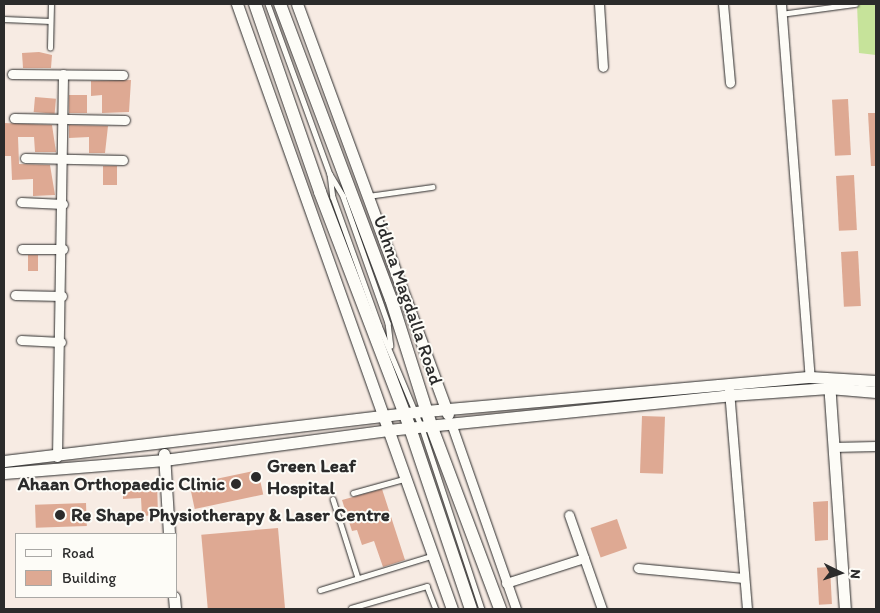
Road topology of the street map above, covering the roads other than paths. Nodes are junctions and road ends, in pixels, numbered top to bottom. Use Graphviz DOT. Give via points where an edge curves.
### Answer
graph roads {
  1 [pos="51,4"];
  2 [pos="237,4"];
  3 [pos="255,4"];
  4 [pos="268,4"];
  5 [pos="280,4"];
  6 [pos="297,4"];
  7 [pos="599,4"];
  8 [pos="723,4"];
  9 [pos="781,4"];
  10 [pos="855,4"];
  11 [pos="782,14"];
  12 [pos="4,19"];
  13 [pos="50,21"];
  14 [pos="50,48"];
  15 [pos="603,67"];
  16 [pos="12,74"];
  17 [pos="63,74"];
  18 [pos="123,74"];
  19 [pos="730,83"];
  20 [pos="14,118"];
  21 [pos="63,119"];
  22 [pos="125,120"];
  23 [pos="25,158"];
  24 [pos="63,159"];
  25 [pos="123,160"];
  26 [pos="330,174"];
  27 [pos="432,187"];
  28 [pos="367,196"];
  29 [pos="21,202"];
  30 [pos="63,204"];
  31 [pos="22,249"];
  32 [pos="63,249"];
  33 [pos="15,295"];
  34 [pos="62,296"];
  35 [pos="375,336"];
  36 [pos="21,340"];
  37 [pos="61,342"];
  38 [pos="357,342"];
  39 [pos="391,350"];
  40 [pos="810,377"];
  41 [pos="876,380"];
  42 [pos="829,382"];
  43 [pos="729,390"];
  44 [pos="876,392"];
  45 [pos="446,409"];
  46 [pos="416,413"];
  47 [pos="383,417"];
  48 [pos="451,423"];
  49 [pos="421,427"];
  50 [pos="388,430"];
  51 [pos="163,444"];
  52 [pos="833,446"];
  53 [pos="876,446"];
  54 [pos="57,457"];
  55 [pos="164,460"];
  56 [pos="4,461"];
  57 [pos="4,473"];
  58 [pos="405,479"];
  59 [pos="353,494"];
  60 [pos="333,499"];
  61 [pos="569,515"];
  62 [pos="170,533"];
  63 [pos="432,555"];
  64 [pos="584,558"];
  65 [pos="638,568"];
  66 [pos="358,578"];
  67 [pos="744,578"];
  68 [pos="506,583"];
  69 [pos="320,590"];
  70 [pos="351,608"];
  71 [pos="436,609"];
  72 [pos="452,609"];
  73 [pos="472,609"];
  74 [pos="482,609"];
  75 [pos="500,609"];
  76 [pos="516,609"];
  77 [pos="602,609"];
  78 [pos="747,609"];
  79 [pos="845,609"];
  1 -- 13 [label="lane"];
  2 -- 38 [label="street"];
  3 -- 35 [label="main road, Udhna Magdalla Road"];
  4 -- 26 [label="lane"];
  5 -- 46 [label="main road, Udhna Magdalla Road" via="391,299"];
  6 -- 28 [label="street"];
  7 -- 15 [label="street"];
  8 -- 19 [label="street"];
  9 -- 11 [label="street"];
  10 -- 11 [label="lane"];
  11 -- 40 [label="street"];
  12 -- 13 [label="lane"];
  13 -- 14 [label="lane"];
  16 -- 17 [label="street"];
  17 -- 18 [label="street"];
  17 -- 21 [label="street"];
  20 -- 21 [label="street"];
  21 -- 22 [label="street"];
  21 -- 24 [label="street"];
  23 -- 24 [label="street"];
  24 -- 25 [label="street"];
  24 -- 30 [label="street"];
  26 -- 39 [label="lane" via="333,198"];
  26 -- 39 [label="lane" via="343,196 384,314"];
  27 -- 28 [label="lane"];
  28 -- 45 [label="street"];
  29 -- 30 [label="street"];
  30 -- 32 [label="street"];
  31 -- 32 [label="street"];
  32 -- 34 [label="street"];
  33 -- 34 [label="street"];
  34 -- 37 [label="street"];
  35 -- 38 [label="street"];
  35 -- 46 [label="main road, Udhna Magdalla Road"];
  36 -- 37 [label="street"];
  37 -- 54 [label="street"];
  38 -- 47 [label="street"];
  39 -- 46 [label="lane"];
  40 -- 42 [label="street"];
  40 -- 43 [label="street"];
  41 -- 42 [label="street"];
  42 -- 43 [label="street"];
  42 -- 44 [label="street"];
  42 -- 52 [label="street"];
  43 -- 45 [label="street"];
  43 -- 48 [label="street"];
  43 -- 67 [label="street"];
  45 -- 46 [label="street"];
  45 -- 48 [label="street"];
  46 -- 47 [label="street"];
  46 -- 49 [label="main road, Udhna Magdalla Road"];
  46 -- 49 [label="main road, Udhna Magdalla Road"];
  47 -- 50 [label="street"];
  47 -- 51 [label="street"];
  48 -- 49 [label="street"];
  48 -- 68 [label="street"];
  49 -- 50 [label="street"];
  49 -- 73 [label="main road, Udhna Magdalla Road"];
  49 -- 74 [label="lane"];
  49 -- 75 [label="main road, Udhna Magdalla Road"];
  50 -- 55 [label="street"];
  50 -- 58 [label="street"];
  51 -- 54 [label="street"];
  51 -- 55 [label="street"];
  52 -- 53 [label="street"];
  52 -- 79 [label="street"];
  54 -- 56 [label="street"];
  55 -- 57 [label="street"];
  55 -- 62 [label="street"];
  58 -- 59 [label="lane"];
  58 -- 63 [label="street"];
  60 -- 66 [label="lane"];
  61 -- 64 [label="street"];
  63 -- 66 [label="lane"];
  63 -- 72 [label="street"];
  64 -- 68 [label="street"];
  64 -- 77 [label="street"];
  65 -- 67 [label="street"];
  66 -- 69 [label="lane"];
  67 -- 78 [label="street"];
  68 -- 76 [label="street"];
  70 -- 71 [label="lane" via="427,586"];
}
